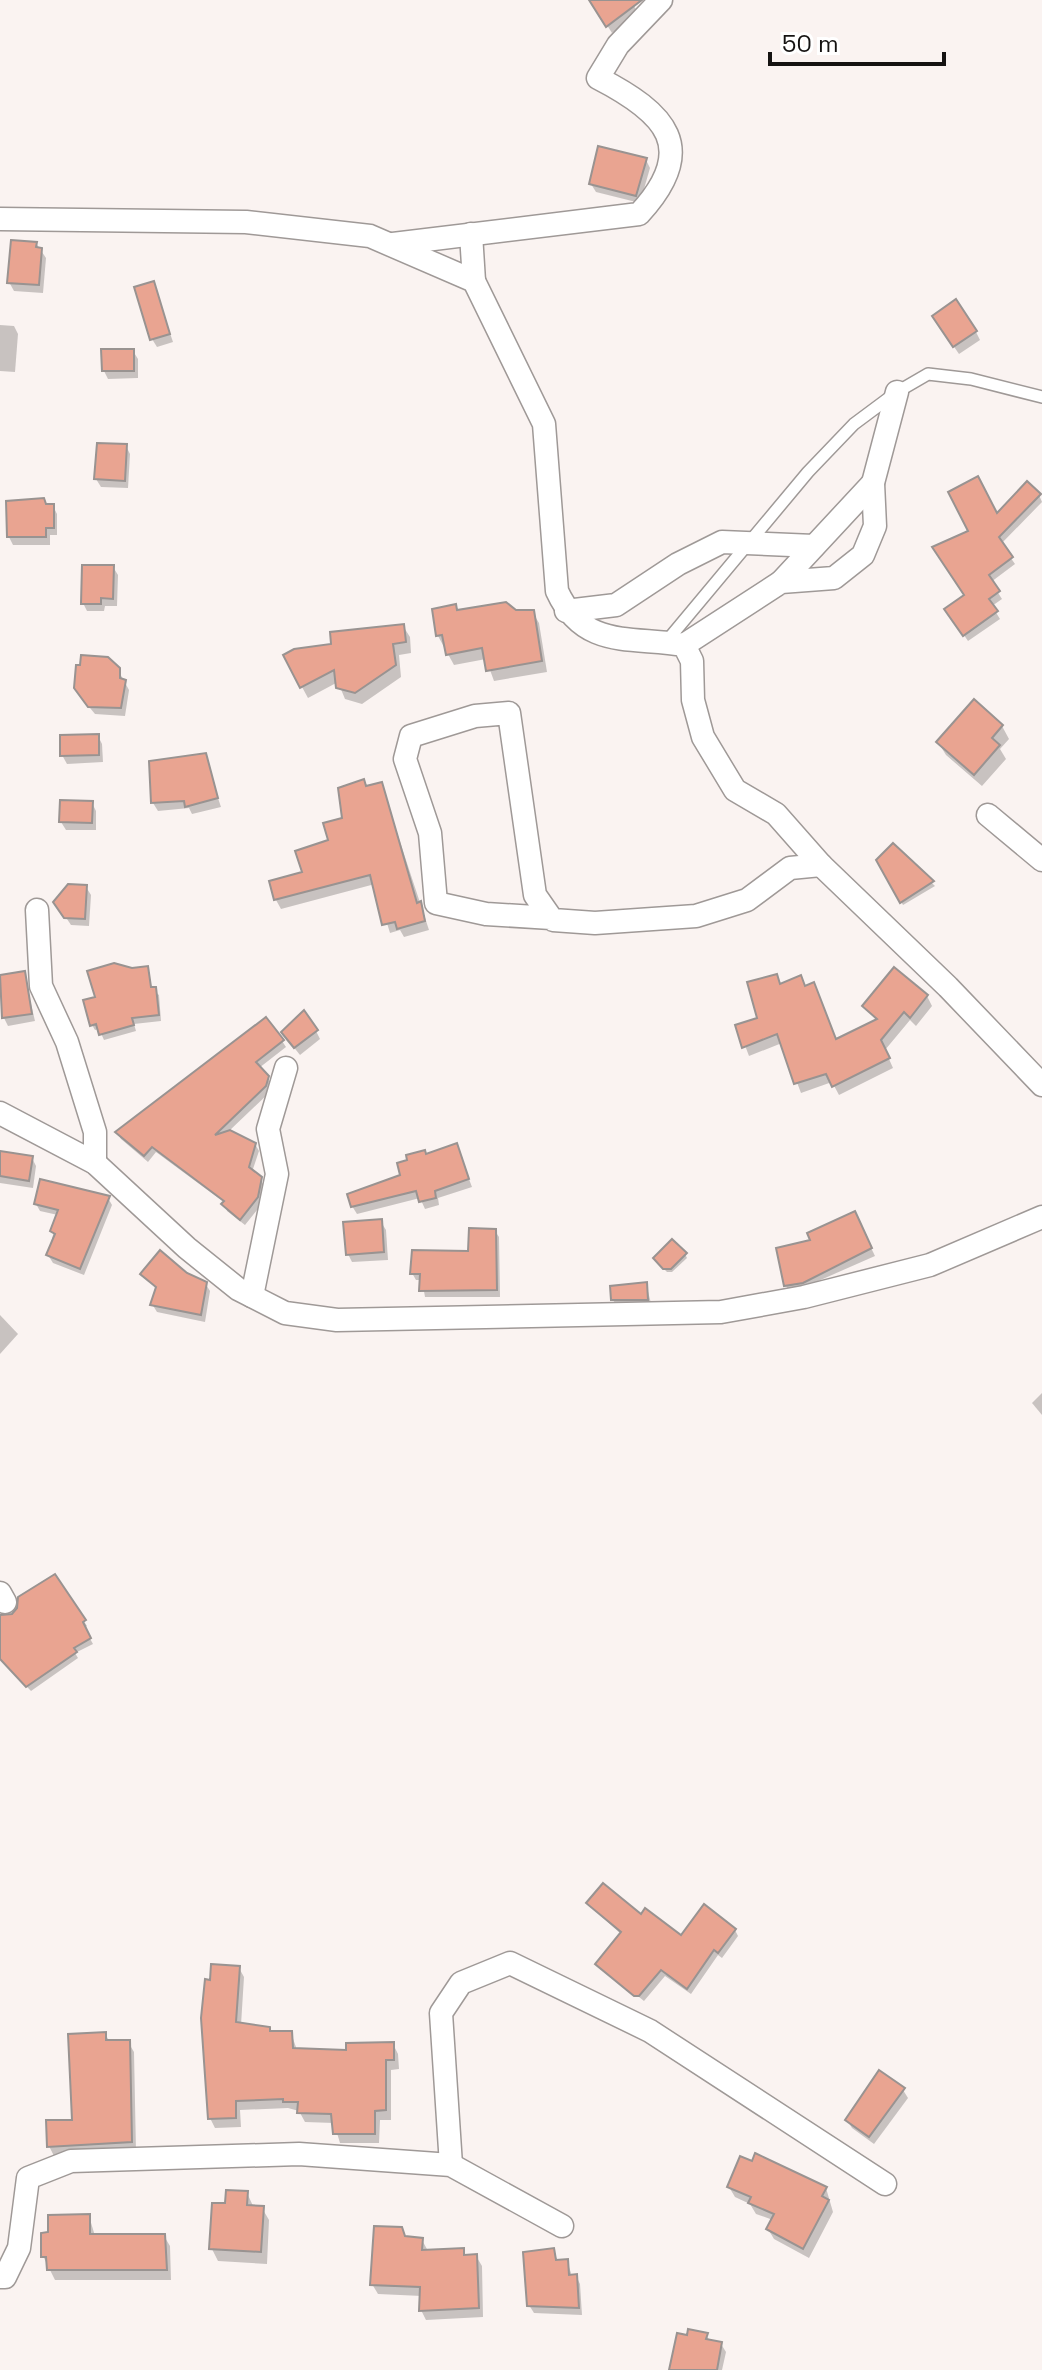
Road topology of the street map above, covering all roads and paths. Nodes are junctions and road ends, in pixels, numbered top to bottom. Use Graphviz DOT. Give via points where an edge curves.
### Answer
graph roads {
  1 [pos="661,0"];
  2 [pos="0,219"];
  3 [pos="471,234"];
  4 [pos="388,244"];
  5 [pos="474,281"];
  6 [pos="897,392"];
  7 [pos="1042,397"];
  8 [pos="873,483"];
  9 [pos="752,542"];
  10 [pos="814,546"];
  11 [pos="781,582"];
  12 [pos="566,611"];
  13 [pos="675,643"];
  14 [pos="988,815"];
  15 [pos="1042,860"];
  16 [pos="821,865"];
  17 [pos="37,910"];
  18 [pos="551,918"];
  19 [pos="286,1068"];
  20 [pos="1042,1085"];
  21 [pos="0,1113"];
  22 [pos="95,1163"];
  23 [pos="1041,1219"];
  24 [pos="252,1296"];
  25 [pos="451,2165"];
  26 [pos="885,2184"];
  27 [pos="562,2226"];
  28 [pos="0,2277"];
  1 -- 3 [label="street" via="618,45 598,78 641,101 670,142 672,166 659,192 639,214"];
  2 -- 4 [label="street" via="246,222 370,236"];
  3 -- 4 [label="street"];
  3 -- 5 [label="street"];
  4 -- 5 [label="street"];
  5 -- 12 [label="street" via="544,424 557,591"];
  6 -- 7 [label="lane" via="928,374"];
  6 -- 8 [label="street"];
  6 -- 9 [label="lane" via="854,424"];
  8 -- 10 [label="street"];
  8 -- 11 [label="street" via="875,526 863,555 834,578"];
  9 -- 10 [label="street"];
  9 -- 12 [label="street" via="722,542 616,605"];
  9 -- 13 [label="lane"];
  10 -- 11 [label="street"];
  11 -- 13 [label="street"];
  12 -- 13 [label="street" via="614,640"];
  13 -- 16 [label="street" via="692,661 693,700 703,737 735,790 776,814"];
  14 -- 15 [label="street"];
  16 -- 18 [label="street" via="790,868 747,900 696,916 595,923"];
  16 -- 20 [label="street"];
  17 -- 22 [label="street" via="41,986 67,1042 95,1132"];
  18 -- 18 [label="street" via="535,895 509,713 475,716 411,736 405,759 430,833 436,903 486,914"];
  19 -- 24 [label="street" via="268,1129 277,1174"];
  21 -- 22 [label="street"];
  22 -- 24 [label="street" via="187,1248"];
  23 -- 24 [label="street" via="930,1265 721,1312 337,1320 285,1313"];
  25 -- 26 [label="street" via="441,2013 461,1983 510,1963 650,2031"];
  25 -- 27 [label="street"];
  25 -- 28 [label="street" via="299,2154 71,2161 28,2178 19,2248 5,2277"];
}
